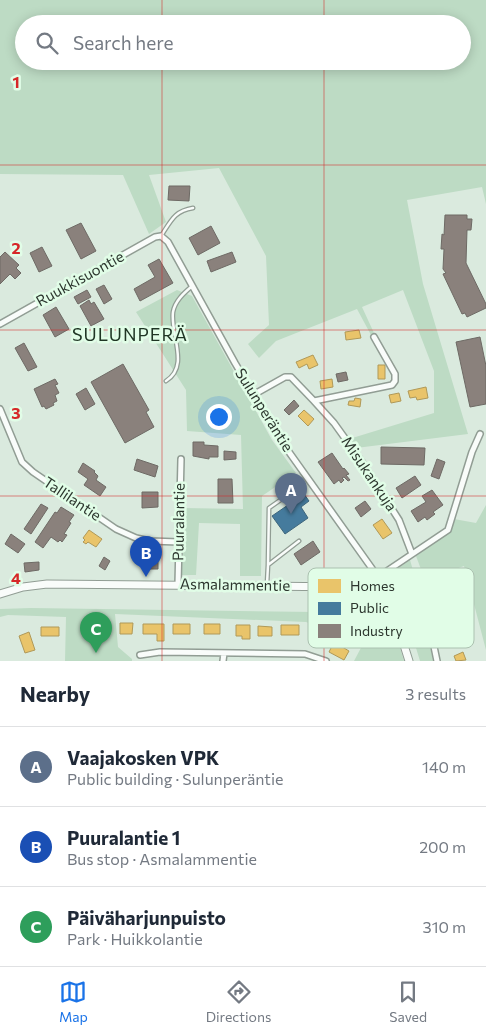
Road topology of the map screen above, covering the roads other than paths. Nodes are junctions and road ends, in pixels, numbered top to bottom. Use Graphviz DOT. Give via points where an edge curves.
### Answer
graph roads {
  1 [pos="193,208"];
  2 [pos="162,236"];
  3 [pos="192,286"];
  4 [pos="0,324"];
  5 [pos="374,337"];
  6 [pos="166,381"];
  7 [pos="253,395"];
  8 [pos="314,401"];
  9 [pos="0,409"];
  10 [pos="480,434"];
  11 [pos="181,459"];
  12 [pos="299,488"];
  13 [pos="299,541"];
  14 [pos="179,542"];
  15 [pos="412,554"];
  16 [pos="268,564"];
  17 [pos="372,568"];
  18 [pos="391,568"];
  19 [pos="178,585"];
  20 [pos="267,586"];
  21 [pos="308,586"];
  22 [pos="0,594"];
  23 [pos="405,648"];
  24 [pos="434,648"];
  25 [pos="224,653"];
  26 [pos="286,653"];
  27 [pos="140,655"];
  28 [pos="223,661"];
  29 [pos="286,661"];
  30 [pos="326,661"];
  31 [pos="409,661"];
  32 [pos="437,661"];
  1 -- 2 [label="lane" via="182,210 174,217"];
  2 -- 3 [label="street, Sulunperäntie"];
  2 -- 4 [label="street, Ruukkisuontie"];
  3 -- 6 [label="lane" via="177,302 173,312 177,369"];
  3 -- 7 [label="street, Sulunperäntie"];
  5 -- 8 [label="street" via="395,374 392,385"];
  7 -- 8 [label="street, Misukankuja" via="290,377"];
  7 -- 17 [label="street, Sulunperäntie" via="279,438"];
  8 -- 15 [label="street, Misukankuja" via="334,423 399,520"];
  9 -- 14 [label="street, Tallilantie" via="22,462 32,472 116,529 150,541"];
  10 -- 15 [label="street" via="448,530"];
  11 -- 14 [label="street, Puuralantie"];
  12 -- 16 [label="lane" via="269,508"];
  13 -- 16 [label="lane"];
  14 -- 19 [label="street, Puuralantie"];
  15 -- 18 [label="street"];
  16 -- 20 [label="lane"];
  19 -- 20 [label="street, Asmalammentie"];
  19 -- 22 [label="street, Asmalammentie" via="35,585"];
  20 -- 21 [label="street, Asmalammentie"];
  23 -- 31 [label="street, Sulunperäntie"];
  24 -- 32 [label="street"];
  25 -- 26 [label="street"];
  25 -- 27 [label="street" via="160,652"];
  25 -- 28 [label="street"];
  26 -- 29 [label="street"];
  26 -- 30 [label="street" via="305,654"];
}
